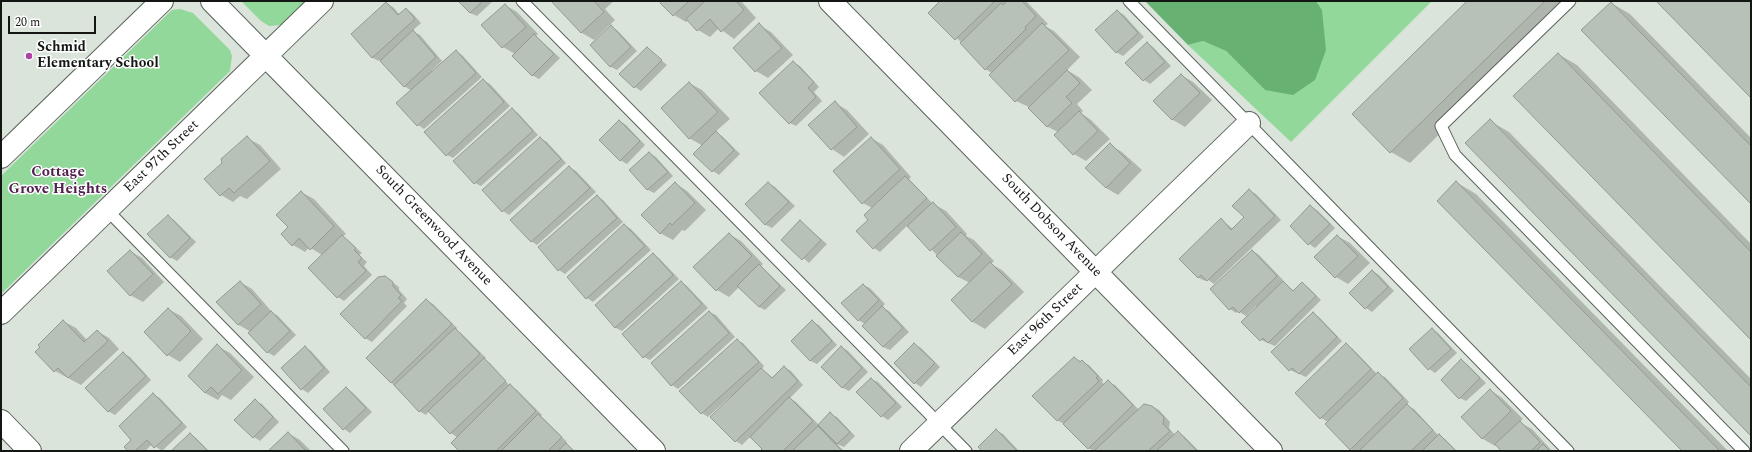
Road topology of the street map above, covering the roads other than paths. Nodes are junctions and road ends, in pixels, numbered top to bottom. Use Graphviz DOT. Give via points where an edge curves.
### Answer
graph roads {
  1 [pos="162,1"];
  2 [pos="212,1"];
  3 [pos="322,1"];
  4 [pos="522,1"];
  5 [pos="830,1"];
  6 [pos="1129,1"];
  7 [pos="1570,1"];
  8 [pos="266,56"];
  9 [pos="1249,123"];
  10 [pos="1,157"];
  11 [pos="107,210"];
  12 [pos="1096,272"];
  13 [pos="1,313"];
  14 [pos="1,421"];
  15 [pos="939,424"];
  16 [pos="30,451"];
  17 [pos="343,451"];
  18 [pos="654,451"];
  19 [pos="911,451"];
  20 [pos="966,451"];
  21 [pos="1271,451"];
  22 [pos="1568,451"];
  23 [pos="1744,451"];
  1 -- 10 [label="street"];
  2 -- 8 [label="street, South Greenwood Avenue"];
  3 -- 8 [label="street, East 97th Street"];
  4 -- 15 [label="lane"];
  5 -- 12 [label="street, South Dobson Avenue"];
  6 -- 9 [label="lane"];
  7 -- 23 [label="lane" via="1441,126 1455,155"];
  8 -- 11 [label="street, East 97th Street"];
  8 -- 18 [label="street, South Greenwood Avenue"];
  9 -- 12 [label="street, East 96th Street"];
  9 -- 22 [label="lane"];
  11 -- 13 [label="street, East 97th Street"];
  11 -- 17 [label="lane"];
  12 -- 15 [label="street, East 96th Street"];
  12 -- 21 [label="street, South Dobson Avenue"];
  14 -- 16 [label="street"];
  15 -- 19 [label="street, East 96th Street"];
  15 -- 20 [label="lane"];
}
